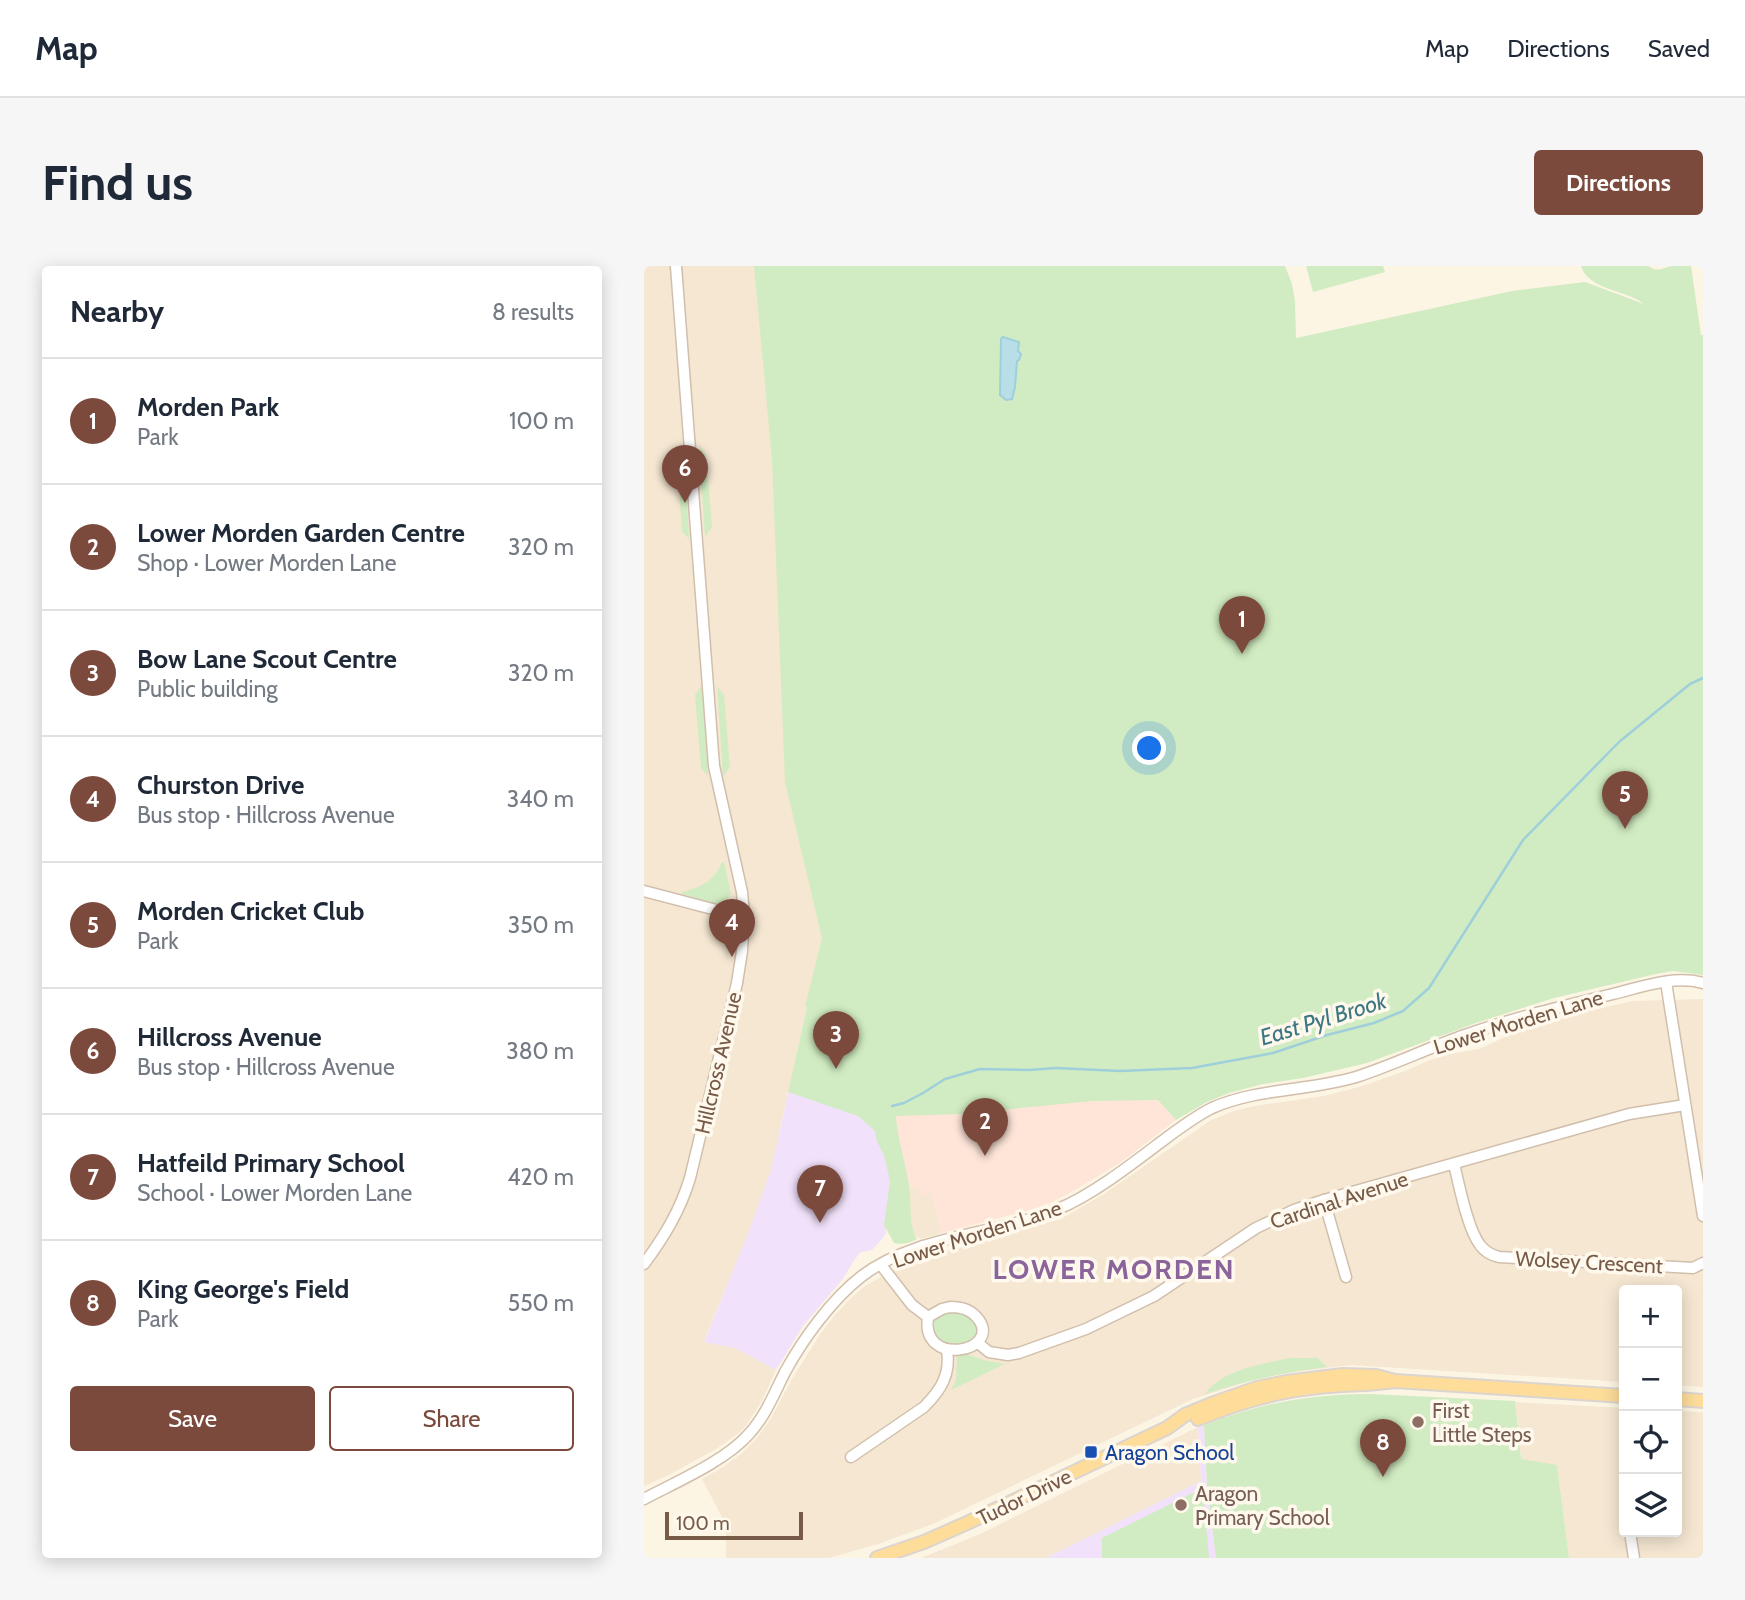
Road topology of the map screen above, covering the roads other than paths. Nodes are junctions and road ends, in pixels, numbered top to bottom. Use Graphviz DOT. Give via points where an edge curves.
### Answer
graph roads {
  1 [pos="676,266"];
  2 [pos="644,891"];
  3 [pos="744,914"];
  4 [pos="1666,982"];
  5 [pos="1703,983"];
  6 [pos="1685,1105"];
  7 [pos="1454,1164"];
  8 [pos="1324,1200"];
  9 [pos="1703,1216"];
  10 [pos="1703,1263"];
  11 [pos="644,1264"];
  12 [pos="881,1265"];
  13 [pos="1346,1278"];
  14 [pos="928,1317"];
  15 [pos="978,1343"];
  16 [pos="947,1350"];
  17 [pos="1619,1396"];
  18 [pos="1682,1399"];
  19 [pos="1703,1401"];
  20 [pos="851,1457"];
  21 [pos="644,1499"];
  22 [pos="1631,1537"];
  23 [pos="877,1558"];
  24 [pos="1634,1558"];
  1 -- 3 [label="street, Hillcross Avenue" via="714,766"];
  2 -- 3 [label="street"];
  3 -- 11 [label="street, Hillcross Avenue" via="740,970 691,1178 671,1225"];
  4 -- 5 [label="street, Lower Morden Lane"];
  4 -- 6 [label="street"];
  4 -- 12 [label="street, Lower Morden Lane" via="1508,1021 1354,1077 1225,1103 1065,1207 907,1252"];
  6 -- 7 [label="street, Cardinal Avenue" via="1629,1114"];
  6 -- 9 [label="street"];
  7 -- 8 [label="street, Cardinal Avenue"];
  7 -- 10 [label="street, Wolsey Crescent" via="1472,1231 1491,1255 1693,1268"];
  8 -- 13 [label="street"];
  8 -- 15 [label="street, Cardinal Avenue" via="1256,1228 1154,1296 1086,1329 1007,1355 989,1352"];
  12 -- 14 [label="street" via="912,1305"];
  12 -- 21 [label="street, Lower Morden Lane" via="850,1286 815,1326 746,1438"];
  14 -- 15 [label="street" via="942,1309 968,1310 983,1327"];
  14 -- 16 [label="street" via="929,1336"];
  15 -- 16 [label="street"];
  16 -- 20 [label="street" via="946,1378 925,1407"];
  17 -- 23 [label="main road, Tudor Drive" via="1343,1375 1257,1388 1185,1415 1167,1428 967,1524"];
  18 -- 19 [label="main road"];
  22 -- 24 [label="street"];
}
